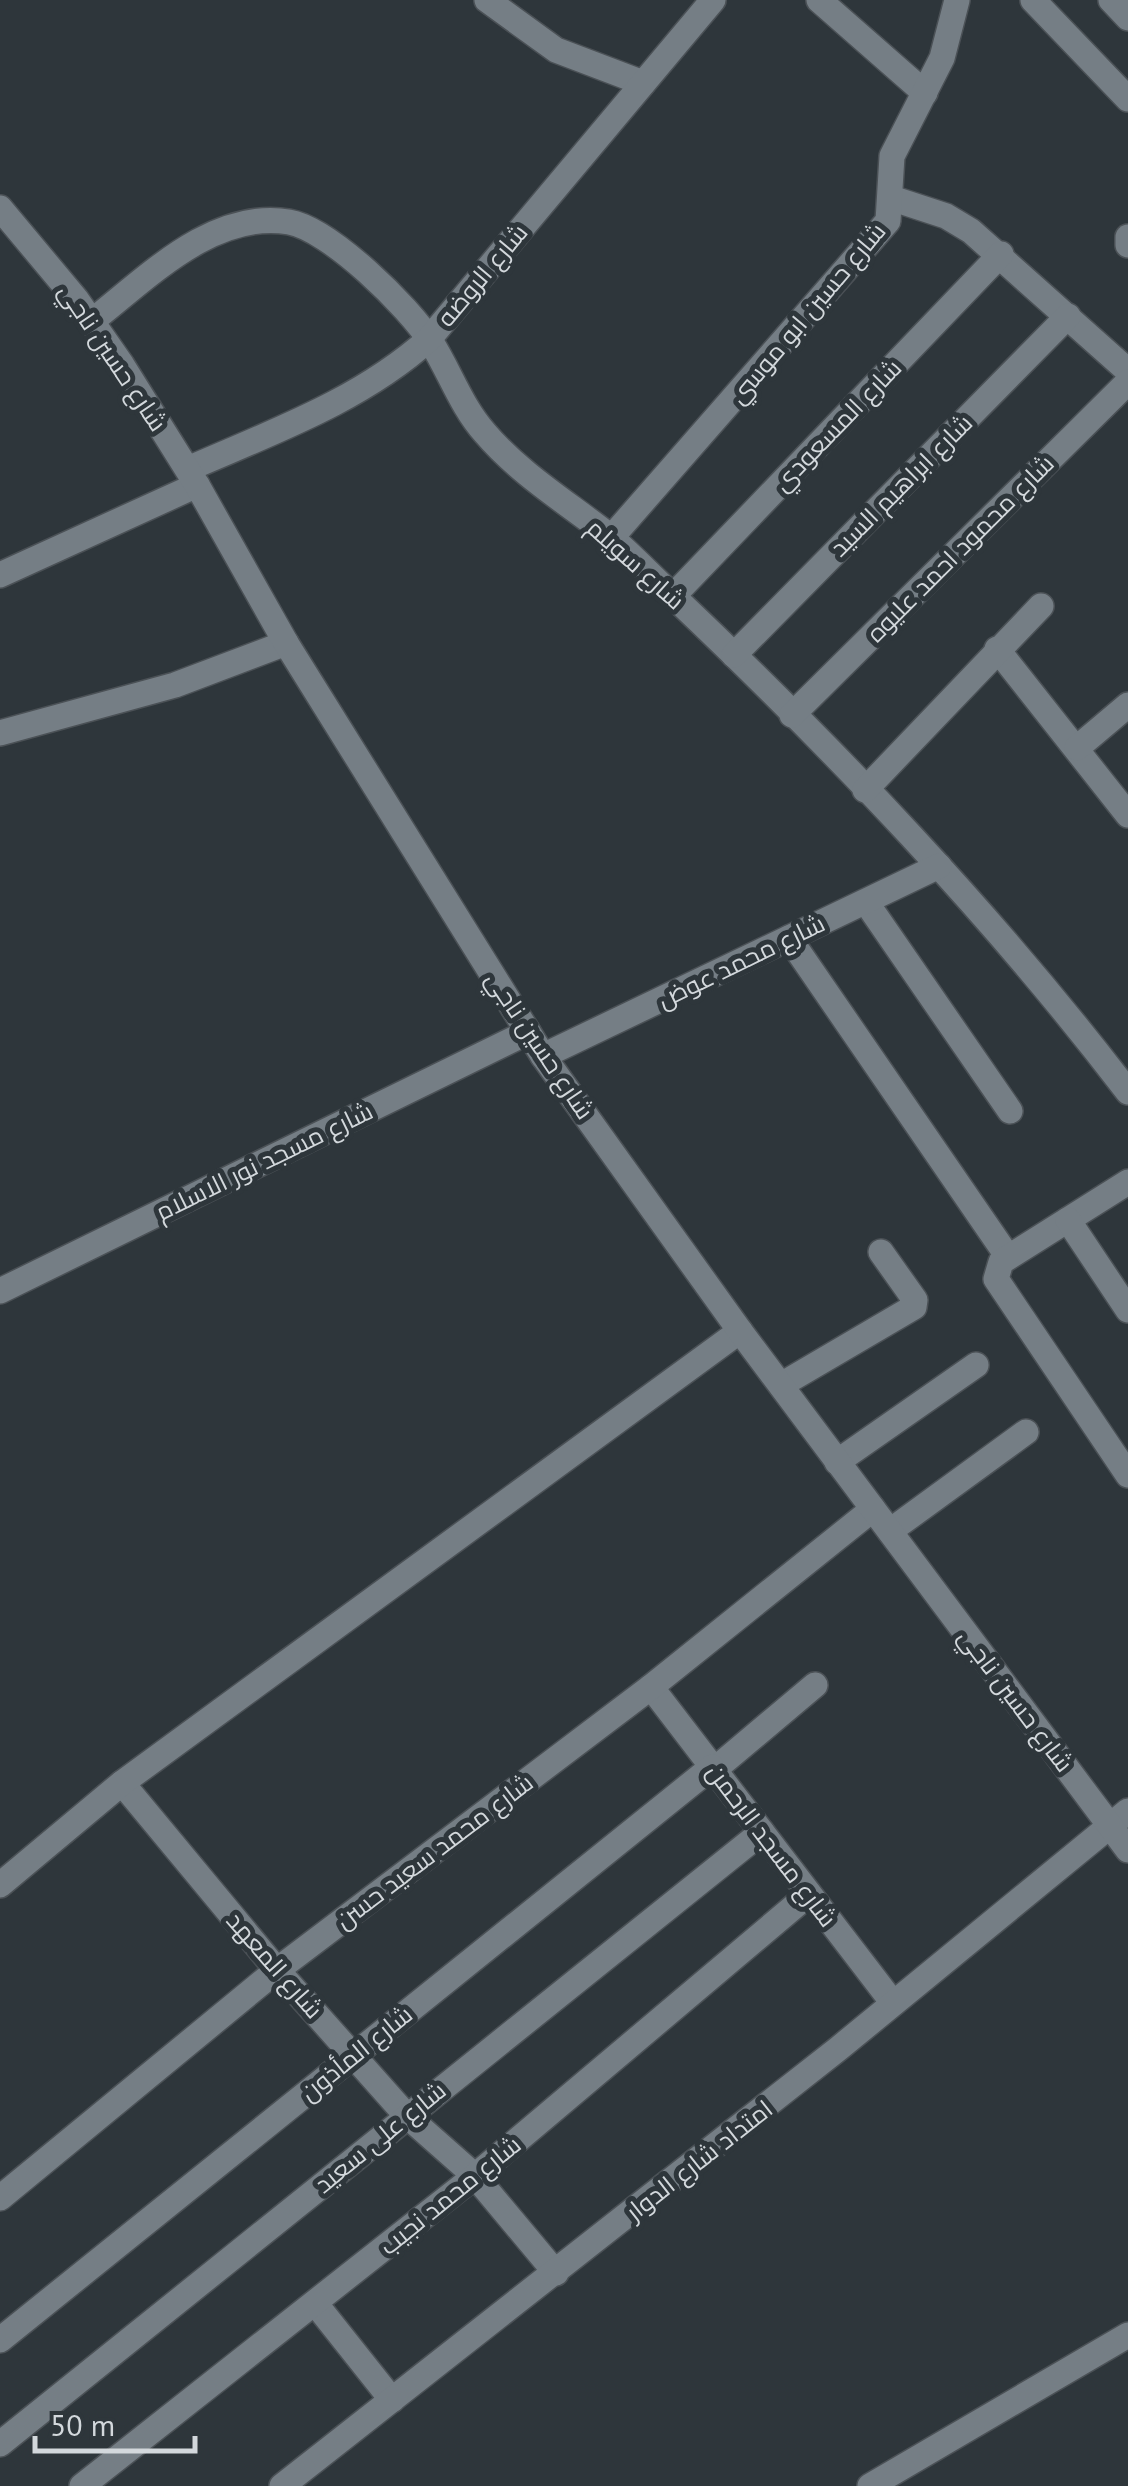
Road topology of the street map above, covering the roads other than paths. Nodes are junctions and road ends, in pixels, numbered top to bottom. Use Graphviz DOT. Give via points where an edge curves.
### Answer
graph roads {
  1 [pos="487,0"];
  2 [pos="713,0"];
  3 [pos="819,0"];
  4 [pos="956,0"];
  5 [pos="1033,0"];
  6 [pos="1112,0"];
  7 [pos="1128,18"];
  8 [pos="643,82"];
  9 [pos="925,94"];
  10 [pos="1128,99"];
  11 [pos="890,198"];
  12 [pos="0,208"];
  13 [pos="1001,254"];
  14 [pos="1068,316"];
  15 [pos="92,321"];
  16 [pos="429,338"];
  17 [pos="1128,371"];
  18 [pos="1128,382"];
  19 [pos="192,477"];
  20 [pos="611,538"];
  21 [pos="0,575"];
  22 [pos="672,596"];
  23 [pos="1041,606"];
  24 [pos="286,644"];
  25 [pos="997,650"];
  26 [pos="734,654"];
  27 [pos="1128,705"];
  28 [pos="792,715"];
  29 [pos="0,733"];
  30 [pos="1076,748"];
  31 [pos="864,790"];
  32 [pos="1128,815"];
  33 [pos="939,866"];
  34 [pos="866,902"];
  35 [pos="789,938"];
  36 [pos="528,1032"];
  37 [pos="543,1056"];
  38 [pos="1128,1092"];
  39 [pos="1010,1111"];
  40 [pos="1128,1182"];
  41 [pos="1068,1220"];
  42 [pos="881,1252"];
  43 [pos="1008,1257"];
  44 [pos="0,1291"];
  45 [pos="1128,1310"];
  46 [pos="740,1331"];
  47 [pos="976,1365"];
  48 [pos="781,1386"];
  49 [pos="1026,1432"];
  50 [pos="837,1462"];
  51 [pos="1128,1475"];
  52 [pos="873,1509"];
  53 [pos="890,1531"];
  54 [pos="815,1684"];
  55 [pos="651,1687"];
  56 [pos="713,1768"];
  57 [pos="122,1783"];
  58 [pos="1119,1819"];
  59 [pos="762,1832"];
  60 [pos="1128,1850"];
  61 [pos="0,1885"];
  62 [pos="809,1894"];
  63 [pos="277,1970"];
  64 [pos="893,2003"];
  65 [pos="352,2055"];
  66 [pos="406,2115"];
  67 [pos="475,2176"];
  68 [pos="0,2198"];
  69 [pos="556,2273"];
  70 [pos="315,2303"];
  71 [pos="1128,2335"];
  72 [pos="0,2340"];
  73 [pos="392,2400"];
  74 [pos="0,2444"];
  75 [pos="82,2486"];
  76 [pos="282,2486"];
  77 [pos="870,2486"];
  1 -- 8 [label="street" via="556,50"];
  2 -- 8 [label="street, شارع الروضه"];
  3 -- 9 [label="street"];
  4 -- 9 [label="street, شارع حسين ابو موسي"];
  5 -- 10 [label="street"];
  6 -- 7 [label="street"];
  8 -- 16 [label="street, شارع الروضه"];
  9 -- 11 [label="street, شارع حسين ابو موسي" via="892,156"];
  11 -- 13 [label="street" via="946,216"];
  11 -- 20 [label="street, شارع حسين ابو موسي" via="888,222 876,240"];
  12 -- 15 [label="street, شارع حسين ناجي"];
  13 -- 14 [label="street"];
  13 -- 22 [label="street, شارع المسعودي"];
  14 -- 17 [label="street"];
  14 -- 26 [label="street, شارع ابراهيم السيد"];
  15 -- 16 [label="street, شارع سويلم" via="190,245 247,225 286,221 316,230 350,256"];
  15 -- 19 [label="street, شارع حسين ناجي"];
  16 -- 19 [label="street, شارع الروضه" via="357,393"];
  16 -- 20 [label="street, شارع سويلم" via="461,400 504,454"];
  18 -- 28 [label="street, شارع محمود احمد عليوه"];
  19 -- 21 [label="street, شارع الروضه"];
  19 -- 24 [label="street, شارع حسين ناجي"];
  20 -- 22 [label="street, شارع سويلم"];
  22 -- 26 [label="street, شارع سويلم"];
  23 -- 25 [label="street"];
  24 -- 29 [label="street" via="174,685"];
  24 -- 36 [label="street, شارع حسين ناجي"];
  25 -- 30 [label="street"];
  25 -- 31 [label="street"];
  26 -- 28 [label="street, شارع سويلم"];
  27 -- 30 [label="street"];
  28 -- 31 [label="street, شارع سويلم"];
  30 -- 32 [label="street"];
  31 -- 33 [label="street, شارع سويلم"];
  33 -- 34 [label="street, شارع محمد عوض"];
  33 -- 38 [label="street, شارع سويلم" via="1042,979"];
  34 -- 35 [label="street, شارع محمد عوض"];
  34 -- 39 [label="street"];
  35 -- 37 [label="street, شارع محمد عوض"];
  35 -- 43 [label="street"];
  36 -- 37 [label="street, شارع حسين ناجي"];
  36 -- 44 [label="street, شارع مسجد نور الاسلام"];
  37 -- 46 [label="street, شارع حسين ناجي"];
  40 -- 41 [label="street"];
  41 -- 43 [label="street"];
  41 -- 45 [label="street"];
  42 -- 48 [label="street" via="914,1307"];
  43 -- 51 [label="street" via="997,1270 1000,1287"];
  46 -- 48 [label="street, شارع حسين ناجي"];
  46 -- 57 [label="street"];
  47 -- 50 [label="street"];
  48 -- 50 [label="street, شارع حسين ناجي"];
  49 -- 53 [label="street"];
  50 -- 52 [label="street, شارع حسين ناجي"];
  52 -- 53 [label="street, شارع حسين ناجي"];
  52 -- 55 [label="street, شارع محمد سعيد حسن"];
  53 -- 58 [label="street, شارع حسين ناجي"];
  54 -- 56 [label="street, شارع المأذون"];
  55 -- 56 [label="street, شارع مسجد الرحمن"];
  55 -- 63 [label="street, شارع محمد سعيد حسن"];
  56 -- 59 [label="street, شارع مسجد الرحمن"];
  56 -- 65 [label="street, شارع المأذون"];
  57 -- 61 [label="street"];
  57 -- 63 [label="street, شارع المعهد"];
  58 -- 60 [label="street, شارع حسين ناجي"];
  58 -- 64 [label="street, امتداد شارع الدوار"];
  59 -- 62 [label="street, شارع مسجد الرحمن"];
  59 -- 66 [label="street, شارع على سعيد"];
  62 -- 64 [label="street, شارع مسجد الرحمن"];
  62 -- 67 [label="street, شارع محمد نجيب"];
  63 -- 65 [label="street, شارع المعهد"];
  63 -- 68 [label="street, شارع محمد سعيد حسن"];
  64 -- 69 [label="street, امتداد شارع الدوار"];
  65 -- 66 [label="street, شارع المعهد"];
  65 -- 72 [label="street, شارع المأذون"];
  66 -- 67 [label="street, شارع المعهد"];
  66 -- 74 [label="street, شارع على سعيد"];
  67 -- 69 [label="street, شارع المعهد"];
  67 -- 70 [label="street, شارع محمد نجيب"];
  69 -- 73 [label="street, امتداد شارع الدوار"];
  70 -- 73 [label="street"];
  70 -- 75 [label="street, شارع محمد نجيب"];
  71 -- 77 [label="street"];
  73 -- 76 [label="street, امتداد شارع الدوار"];
}
